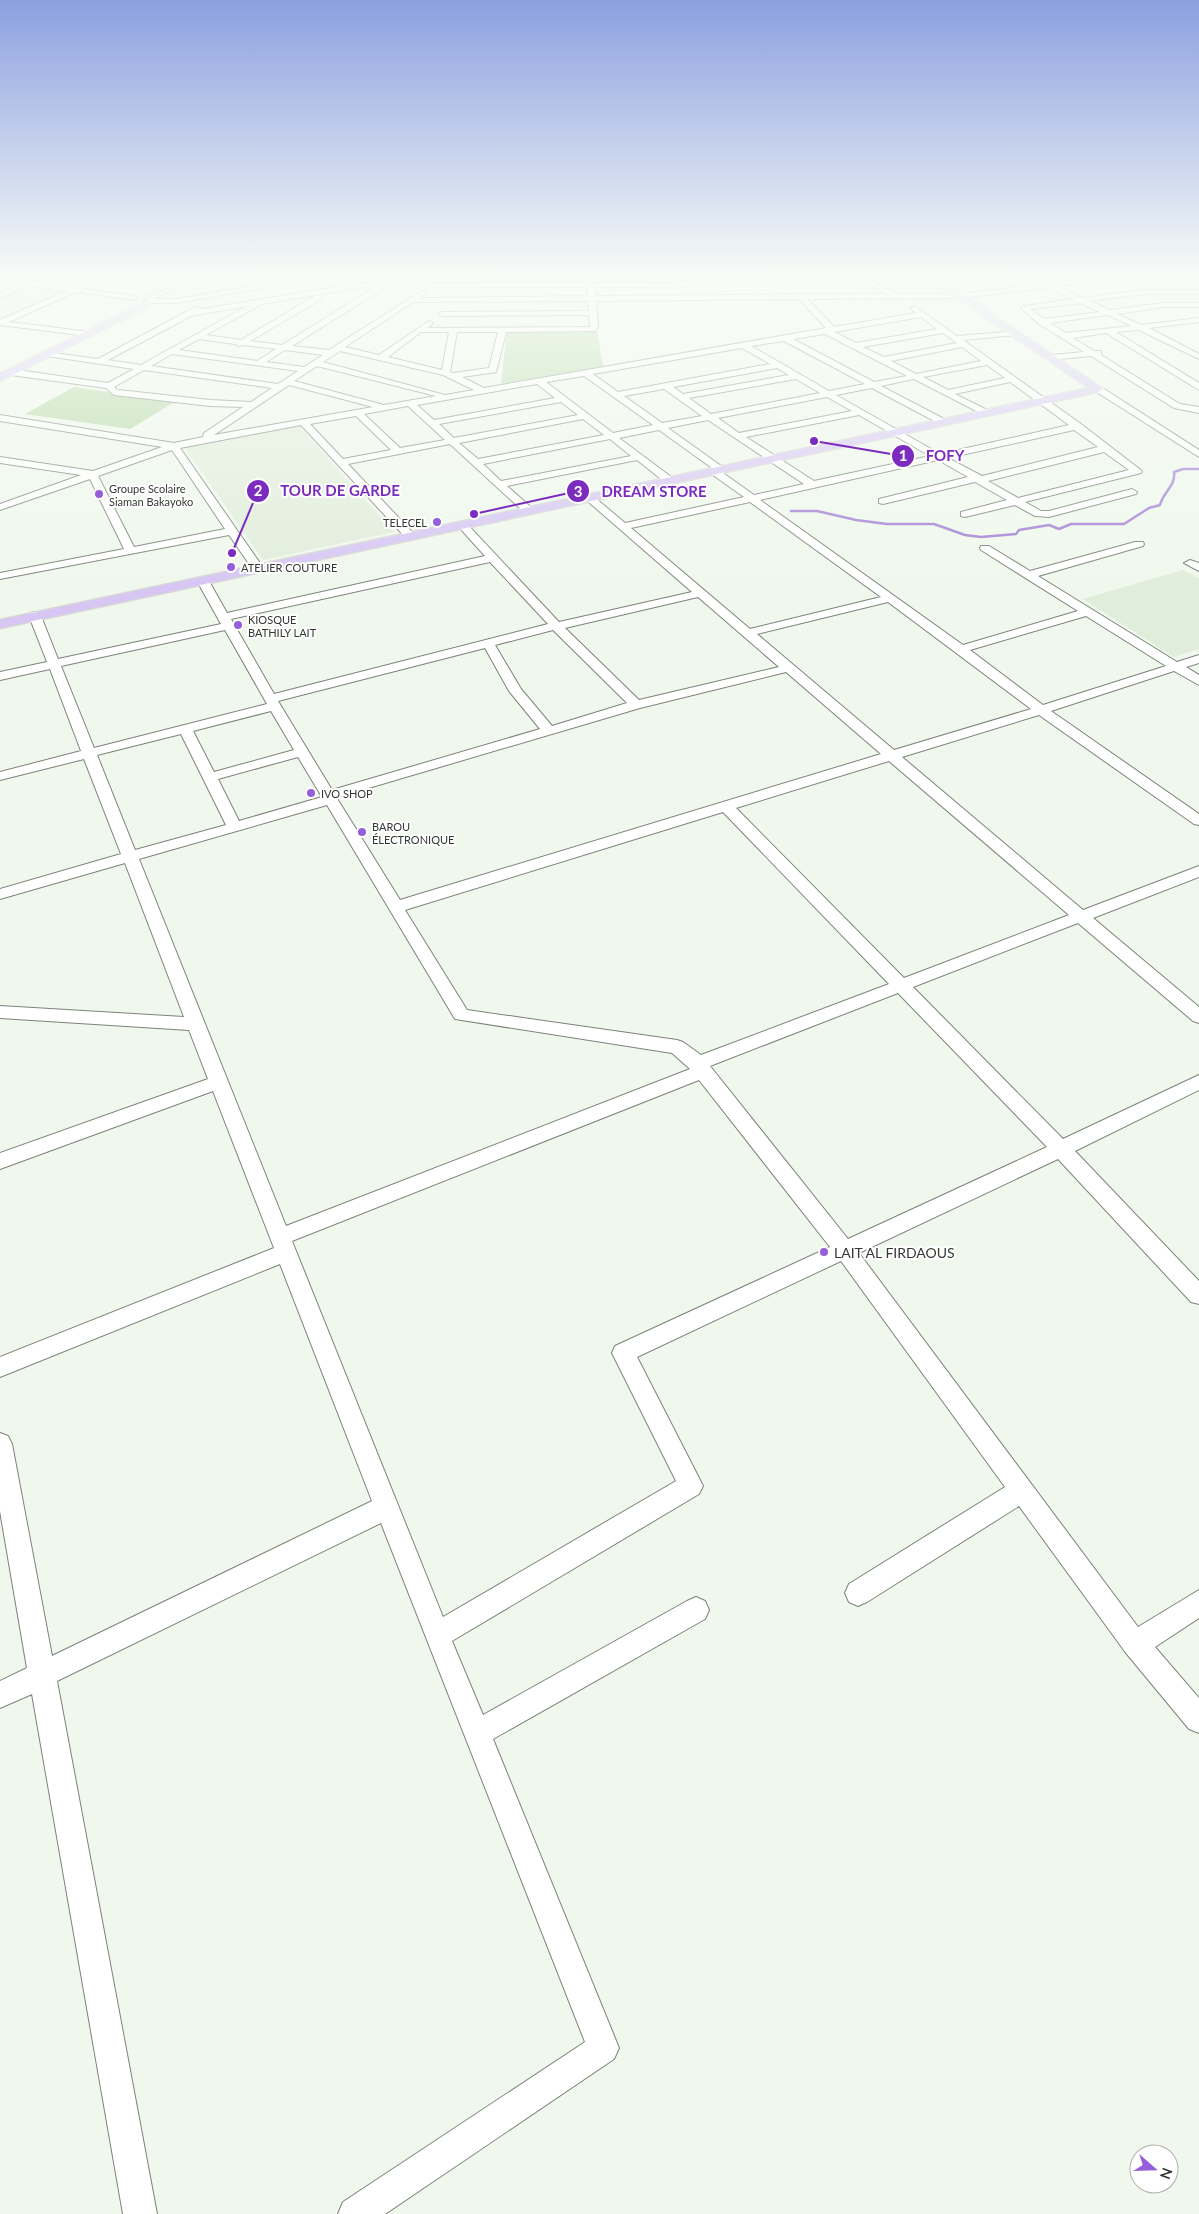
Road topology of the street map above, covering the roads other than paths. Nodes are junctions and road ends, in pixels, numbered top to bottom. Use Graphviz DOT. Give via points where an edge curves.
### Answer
graph roads {
  1 [pos="69,380"];
  2 [pos="120,380"];
  3 [pos="251,380"];
  4 [pos="289,380"];
  5 [pos="382,380"];
  6 [pos="463,380"];
  7 [pos="543,380"];
  8 [pos="596,380"];
  9 [pos="697,380"];
  10 [pos="773,380"];
  11 [pos="804,380"];
  12 [pos="864,380"];
  13 [pos="898,380"];
  14 [pos="922,380"];
  15 [pos="1007,380"];
  16 [pos="1015,380"];
  17 [pos="1085,380"];
  18 [pos="1136,380"];
  19 [pos="1188,380"];
  20 [pos="539,381"];
  21 [pos="283,384"];
  22 [pos="873,385"];
  23 [pos="109,386"];
  24 [pos="665,386"];
  25 [pos="1199,387"];
  26 [pos="1098,389"];
  27 [pos="484,390"];
  28 [pos="947,393"];
  29 [pos="828,394"];
  30 [pos="617,395"];
  31 [pos="447,397"];
  32 [pos="682,397"];
  33 [pos="563,399"];
  34 [pos="1042,401"];
  35 [pos="410,403"];
  36 [pos="252,405"];
  37 [pos="1177,406"];
  38 [pos="387,407"];
  39 [pos="1199,409"];
  40 [pos="1132,411"];
  41 [pos="357,412"];
  42 [pos="860,412"];
  43 [pos="986,413"];
  44 [pos="586,416"];
  45 [pos="711,417"];
  46 [pos="0,418"];
  47 [pos="303,422"];
  48 [pos="943,422"];
  49 [pos="432,423"];
  50 [pos="1078,426"];
  51 [pos="661,427"];
  52 [pos="894,433"];
  53 [pos="612,436"];
  54 [pos="738,436"];
  55 [pos="200,440"];
  56 [pos="451,442"];
  57 [pos="174,446"];
  58 [pos="1107,448"];
  59 [pos="399,452"];
  60 [pos="1199,454"];
  61 [pos="639,457"];
  62 [pos="939,457"];
  63 [pos="771,459"];
  64 [pos="0,460"];
  65 [pos="341,462"];
  66 [pos="475,463"];
  67 [pos="717,470"];
  68 [pos="92,474"];
  69 [pos="979,479"];
  70 [pos="670,481"];
  71 [pos="499,484"];
  72 [pos="814,485"];
  73 [pos="1132,492"];
  74 [pos="589,498"];
  75 [pos="751,499"];
  76 [pos="882,500"];
  77 [pos="1018,501"];
  78 [pos="0,507"];
  79 [pos="529,511"];
  80 [pos="965,514"];
  81 [pos="462,525"];
  82 [pos="623,527"];
  83 [pos="232,531"];
  84 [pos="410,536"];
  85 [pos="1139,544"];
  86 [pos="985,548"];
  87 [pos="131,551"];
  88 [pos="492,558"];
  89 [pos="258,569"];
  90 [pos="1028,575"];
  91 [pos="0,576"];
  92 [pos="203,580"];
  93 [pos="701,593"];
  94 [pos="890,598"];
  95 [pos="1088,612"];
  96 [pos="35,616"];
  97 [pos="226,622"];
  98 [pos="0,624"];
  99 [pos="556,626"];
  100 [pos="748,633"];
  101 [pos="488,643"];
  102 [pos="961,649"];
  103 [pos="1199,659"];
  104 [pos="54,664"];
  105 [pos="1175,666"];
  106 [pos="789,668"];
  107 [pos="0,676"];
  108 [pos="1199,681"];
  109 [pos="272,702"];
  110 [pos="636,705"];
  111 [pos="1041,710"];
  112 [pos="185,729"];
  113 [pos="549,731"];
  114 [pos="303,752"];
  115 [pos="89,753"];
  116 [pos="892,756"];
  117 [pos="0,776"];
  118 [pos="210,777"];
  119 [pos="331,797"];
  120 [pos="727,807"];
  121 [pos="1199,822"];
  122 [pos="235,827"];
  123 [pos="130,857"];
  124 [pos="1199,871"];
  125 [pos="0,894"];
  126 [pos="396,907"];
  127 [pos="1081,917"];
  128 [pos="901,986"];
  129 [pos="0,1012"];
  130 [pos="1199,1017"];
  131 [pos="196,1024"];
  132 [pos="700,1068"];
  133 [pos="219,1082"];
  134 [pos="1199,1082"];
  135 [pos="1060,1149"];
  136 [pos="0,1161"];
  137 [pos="283,1244"];
  138 [pos="845,1250"];
  139 [pos="1199,1295"];
  140 [pos="0,1367"];
  141 [pos="0,1444"];
  142 [pos="1022,1490"];
  143 [pos="387,1507"];
  144 [pos="858,1594"];
  145 [pos="1199,1603"];
  146 [pos="696,1610"];
  147 [pos="437,1635"];
  148 [pos="1135,1644"];
  149 [pos="42,1675"];
  150 [pos="0,1696"];
  151 [pos="1199,1719"];
  152 [pos="477,1733"];
  153 [pos="140,2214"];
  154 [pos="355,2214"];
  1 -- 23 [label="street"];
  2 -- 23 [label="street"];
  3 -- 21 [label="street"];
  4 -- 21 [label="street"];
  5 -- 31 [label="street"];
  6 -- 27 [label="street"];
  7 -- 20 [label="street"];
  8 -- 30 [label="street"];
  9 -- 24 [label="street"];
  10 -- 32 [label="street"];
  11 -- 29 [label="street"];
  12 -- 22 [label="street"];
  13 -- 22 [label="street"];
  14 -- 28 [label="street"];
  15 -- 28 [label="street"];
  16 -- 34 [label="street"];
  17 -- 26 [label="main road"];
  18 -- 37 [label="street"];
  19 -- 25 [label="street"];
  20 -- 27 [label="street"];
  20 -- 33 [label="street"];
  21 -- 36 [label="street"];
  21 -- 38 [label="street"];
  22 -- 29 [label="street"];
  22 -- 48 [label="street"];
  23 -- 36 [label="street" via="111,391 128,394"];
  24 -- 30 [label="street"];
  24 -- 32 [label="street"];
  26 -- 34 [label="main road"];
  26 -- 40 [label="street"];
  27 -- 31 [label="street"];
  28 -- 43 [label="street"];
  29 -- 42 [label="street"];
  29 -- 45 [label="street"];
  30 -- 51 [label="street"];
  31 -- 35 [label="street"];
  32 -- 45 [label="street"];
  33 -- 44 [label="street"];
  33 -- 49 [label="street"];
  34 -- 43 [label="main road"];
  34 -- 50 [label="street"];
  35 -- 38 [label="street"];
  35 -- 49 [label="street"];
  36 -- 55 [label="street"];
  37 -- 39 [label="street"];
  37 -- 40 [label="street"];
  38 -- 41 [label="street"];
  40 -- 60 [label="street"];
  41 -- 47 [label="street"];
  41 -- 59 [label="street"];
  42 -- 52 [label="street"];
  42 -- 54 [label="street"];
  43 -- 48 [label="main road"];
  44 -- 53 [label="street"];
  44 -- 56 [label="street"];
  45 -- 51 [label="street"];
  45 -- 54 [label="street"];
  46 -- 57 [label="street"];
  47 -- 55 [label="street"];
  47 -- 65 [label="street"];
  48 -- 52 [label="main road"];
  49 -- 56 [label="street"];
  50 -- 58 [label="street"];
  50 -- 62 [label="street"];
  51 -- 53 [label="street"];
  51 -- 67 [label="street"];
  52 -- 62 [label="street"];
  52 -- 63 [label="main road"];
  53 -- 61 [label="street"];
  53 -- 66 [label="street"];
  54 -- 63 [label="street"];
  55 -- 57 [label="street"];
  56 -- 59 [label="street"];
  56 -- 66 [label="street"];
  57 -- 68 [label="street"];
  57 -- 83 [label="street"];
  58 -- 69 [label="street"];
  58 -- 77 [label="street" via="1137,471"];
  59 -- 65 [label="street"];
  61 -- 70 [label="street"];
  61 -- 71 [label="street"];
  62 -- 69 [label="street"];
  62 -- 72 [label="street"];
  63 -- 67 [label="main road"];
  63 -- 72 [label="street"];
  64 -- 68 [label="street"];
  65 -- 84 [label="street"];
  66 -- 71 [label="street"];
  67 -- 70 [label="main road"];
  67 -- 75 [label="street"];
  68 -- 78 [label="street"];
  68 -- 87 [label="street"];
  69 -- 76 [label="street"];
  69 -- 77 [label="street"];
  70 -- 74 [label="main road"];
  71 -- 79 [label="street"];
  72 -- 75 [label="street"];
  73 -- 77 [label="street" via="1044,515"];
  74 -- 79 [label="main road"];
  74 -- 82 [label="street"];
  75 -- 82 [label="street"];
  75 -- 94 [label="street"];
  77 -- 80 [label="street"];
  79 -- 81 [label="main road"];
  81 -- 84 [label="main road"];
  81 -- 88 [label="street"];
  82 -- 93 [label="street"];
  83 -- 87 [label="street"];
  83 -- 89 [label="street"];
  84 -- 89 [label="main road"];
  85 -- 90 [label="street"];
  86 -- 90 [label="street"];
  87 -- 91 [label="street"];
  88 -- 97 [label="street"];
  88 -- 99 [label="street"];
  89 -- 92 [label="main road"];
  90 -- 95 [label="street"];
  92 -- 96 [label="main road"];
  92 -- 97 [label="street"];
  93 -- 99 [label="street"];
  93 -- 100 [label="street"];
  94 -- 100 [label="street"];
  94 -- 102 [label="street"];
  95 -- 102 [label="street"];
  95 -- 105 [label="street"];
  96 -- 98 [label="main road"];
  96 -- 104 [label="street"];
  97 -- 104 [label="street"];
  97 -- 109 [label="street"];
  99 -- 101 [label="street"];
  99 -- 110 [label="street"];
  100 -- 106 [label="street"];
  101 -- 109 [label="street"];
  101 -- 113 [label="street" via="515,691"];
  102 -- 111 [label="street"];
  103 -- 105 [label="street"];
  104 -- 107 [label="street"];
  104 -- 115 [label="street"];
  105 -- 108 [label="street"];
  105 -- 111 [label="street"];
  106 -- 110 [label="street"];
  106 -- 116 [label="street"];
  109 -- 112 [label="street"];
  109 -- 114 [label="street"];
  110 -- 113 [label="street"];
  111 -- 116 [label="street"];
  111 -- 121 [label="street"];
  112 -- 115 [label="street"];
  112 -- 118 [label="street"];
  113 -- 119 [label="street"];
  114 -- 118 [label="street"];
  114 -- 119 [label="street"];
  115 -- 117 [label="street"];
  115 -- 123 [label="street"];
  116 -- 120 [label="street"];
  116 -- 127 [label="street"];
  118 -- 122 [label="street"];
  119 -- 122 [label="street"];
  119 -- 126 [label="street"];
  120 -- 126 [label="street"];
  120 -- 128 [label="street"];
  122 -- 123 [label="street"];
  123 -- 125 [label="street"];
  123 -- 131 [label="street"];
  124 -- 127 [label="street"];
  126 -- 132 [label="street" via="461,1015 677,1047"];
  127 -- 128 [label="street"];
  127 -- 130 [label="street"];
  128 -- 132 [label="street"];
  128 -- 135 [label="street"];
  129 -- 131 [label="street"];
  131 -- 133 [label="street"];
  132 -- 137 [label="street"];
  132 -- 138 [label="street"];
  133 -- 136 [label="street"];
  133 -- 137 [label="street"];
  134 -- 135 [label="street"];
  135 -- 138 [label="street"];
  135 -- 139 [label="street"];
  137 -- 140 [label="street"];
  137 -- 143 [label="street"];
  138 -- 142 [label="street"];
  138 -- 147 [label="street" via="624,1353 691,1486"];
  141 -- 149 [label="street"];
  142 -- 144 [label="street"];
  142 -- 148 [label="street"];
  143 -- 147 [label="street"];
  143 -- 149 [label="street"];
  145 -- 148 [label="street"];
  146 -- 152 [label="street"];
  147 -- 152 [label="street"];
  148 -- 151 [label="street"];
  149 -- 150 [label="street"];
  149 -- 153 [label="street"];
  152 -- 154 [label="street" via="603,2048"];
}
